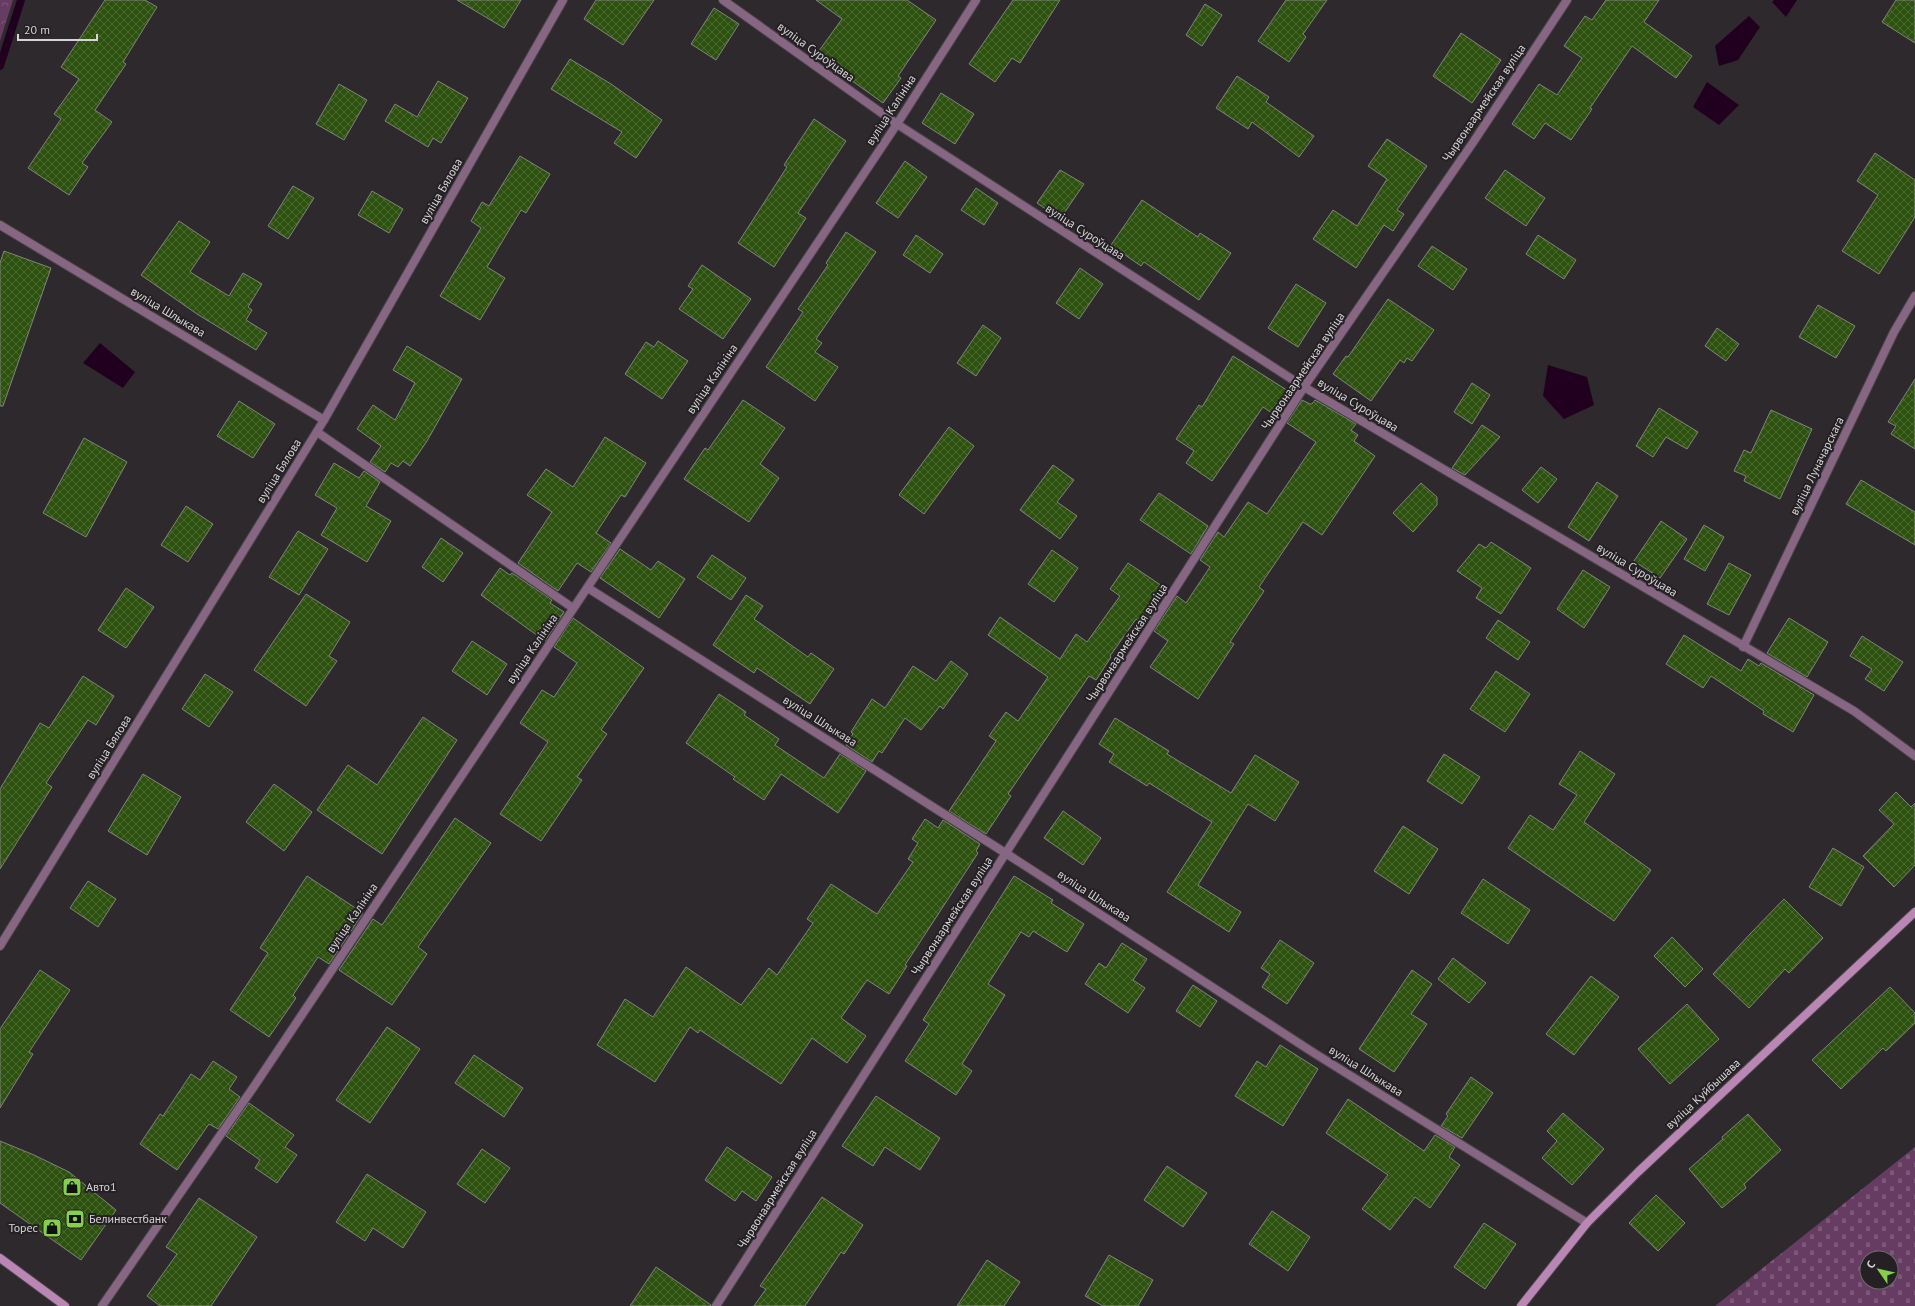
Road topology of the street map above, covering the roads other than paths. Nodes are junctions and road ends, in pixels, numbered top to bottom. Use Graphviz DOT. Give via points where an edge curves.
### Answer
graph roads {
  1 [pos="563,0"];
  2 [pos="723,0"];
  3 [pos="976,0"];
  4 [pos="1567,0"];
  5 [pos="897,124"];
  6 [pos="0,225"];
  7 [pos="1915,296"];
  8 [pos="1304,387"];
  9 [pos="324,420"];
  10 [pos="317,432"];
  11 [pos="588,588"];
  12 [pos="573,608"];
  13 [pos="1743,647"];
  14 [pos="1915,756"];
  15 [pos="1007,854"];
  16 [pos="1915,912"];
  17 [pos="0,946"];
  18 [pos="1587,1224"];
  19 [pos="0,1258"];
  20 [pos="64,1306"];
  21 [pos="102,1306"];
  22 [pos="716,1306"];
  23 [pos="1521,1306"];
  1 -- 9 [label="street, вуліца Бялова"];
  2 -- 5 [label="street, вуліца Суроўцава"];
  3 -- 5 [label="street, вуліца Калініна"];
  4 -- 8 [label="street, Чырвонаармейская вуліца" via="1469,148"];
  5 -- 8 [label="street, вуліца Суроўцава"];
  5 -- 11 [label="street, вуліца Калініна"];
  6 -- 9 [label="street, вуліца Шлыкава"];
  7 -- 13 [label="street, вуліца Луначарскага" via="1894,332"];
  8 -- 13 [label="street, вуліца Суроўцава"];
  8 -- 15 [label="street, Чырвонаармейская вуліца"];
  9 -- 10 [label="street, вуліца Бялова"];
  10 -- 12 [label="street"];
  10 -- 17 [label="street, вуліца Бялова"];
  11 -- 12 [label="street, вуліца Калініна"];
  11 -- 15 [label="street, вуліца Шлыкава"];
  12 -- 21 [label="street, вуліца Калініна" via="255,1085"];
  13 -- 14 [label="street, вуліца Суроўцава" via="1854,711"];
  15 -- 18 [label="street, вуліца Шлыкава" via="1314,1054"];
  15 -- 22 [label="street, Чырвонаармейская вуліца"];
  16 -- 18 [label="main road, вуліца Куйбышава" via="1638,1172"];
  18 -- 23 [label="main road, вуліца Куйбышава"];
  19 -- 20 [label="main road"];
}
